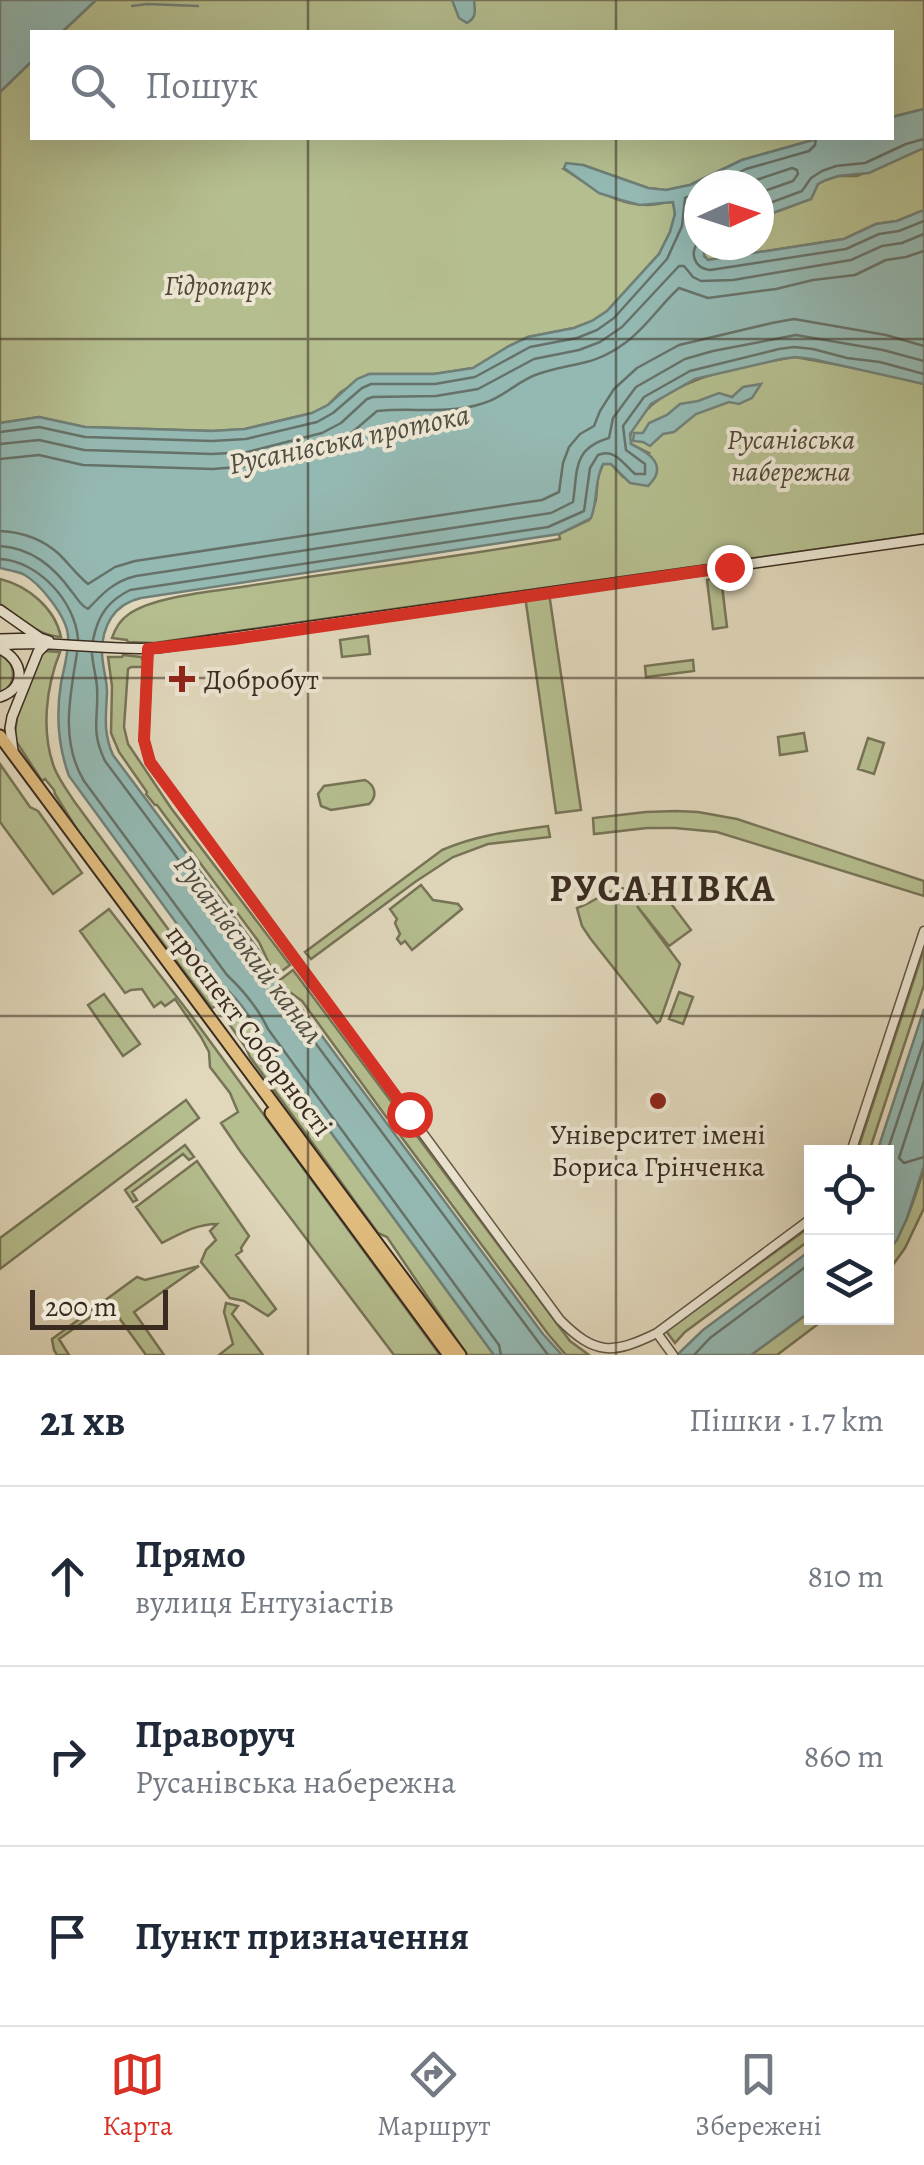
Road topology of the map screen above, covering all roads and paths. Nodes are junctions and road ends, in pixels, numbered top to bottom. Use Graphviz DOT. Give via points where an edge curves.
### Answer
graph roads {
  1 [pos="924,539"];
  2 [pos="0,610"];
  3 [pos="48,641"];
  4 [pos="0,644"];
  5 [pos="148,649"];
  6 [pos="0,697"];
  7 [pos="0,736"];
  8 [pos="0,748"];
  9 [pos="14,754"];
  10 [pos="924,931"];
  11 [pos="854,1145"];
  12 [pos="804,1224"];
  13 [pos="657,1333"];
  14 [pos="448,1355"];
  15 [pos="460,1355"];
  16 [pos="673,1355"];
  1 -- 5 [label="main road"];
  2 -- 3 [label="main road"];
  3 -- 4 [label="main road"];
  3 -- 5 [label="main road"];
  3 -- 9 [label="main road" via="12,717"];
  4 -- 6 [label="main road" via="19,678"];
  5 -- 13 [label="street" via="144,740 150,762 560,1320 581,1342 604,1352 624,1352"];
  7 -- 9 [label="highway, проспект Соборності"];
  8 -- 14 [label="highway, проспект Соборності"];
  9 -- 15 [label="highway, проспект Соборності"];
  10 -- 11 [label="street"];
  12 -- 13 [label="street"];
  13 -- 16 [label="street"];
}
